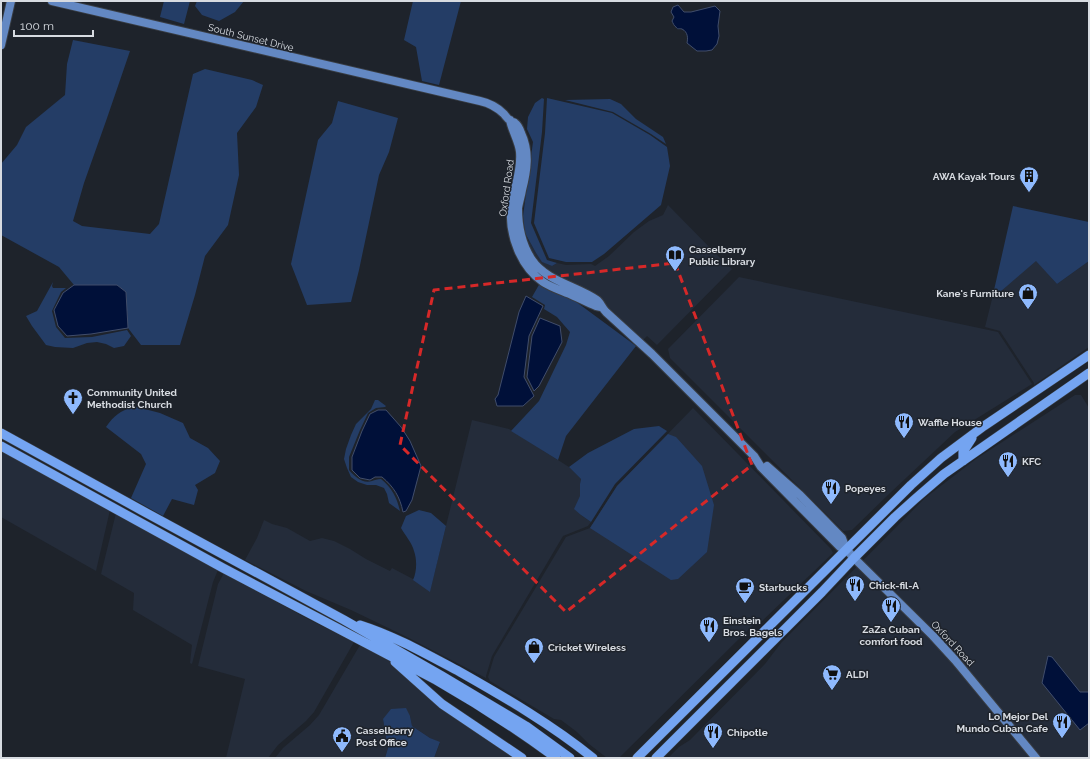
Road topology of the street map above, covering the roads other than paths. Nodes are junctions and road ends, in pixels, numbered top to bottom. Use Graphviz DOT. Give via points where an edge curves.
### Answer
graph roads {
  1 [pos="11,1"];
  2 [pos="52,1"];
  3 [pos="3,26"];
  4 [pos="1,45"];
  5 [pos="446,93"];
  6 [pos="1089,355"];
  7 [pos="1089,373"];
  8 [pos="976,432"];
  9 [pos="1,433"];
  10 [pos="1,440"];
  11 [pos="1,446"];
  12 [pos="30,449"];
  13 [pos="951,451"];
  14 [pos="963,461"];
  15 [pos="72,472"];
  16 [pos="49,473"];
  17 [pos="944,474"];
  18 [pos="114,508"];
  19 [pos="141,510"];
  20 [pos="846,549"];
  21 [pos="854,558"];
  22 [pos="223,568"];
  23 [pos="250,569"];
  24 [pos="344,620"];
  25 [pos="387,654"];
  26 [pos="571,740"];
  27 [pos="569,757"];
  28 [pos="522,758"];
  29 [pos="556,758"];
  30 [pos="583,758"];
  31 [pos="594,758"];
  32 [pos="637,758"];
  33 [pos="656,758"];
  34 [pos="1036,758"];
  1 -- 3 [label="street"];
  2 -- 5 [label="street, South Sunset Drive"];
  3 -- 4 [label="street"];
  5 -- 20 [label="street, Oxford Road" via="488,103 516,123 527,153 518,206 521,235 533,261 553,278 599,301 601,306 754,456 800,495 842,538"];
  6 -- 8 [label="main road"];
  7 -- 14 [label="main road"];
  8 -- 13 [label="main road"];
  8 -- 14 [label="main road" via="963,452"];
  9 -- 12 [label="main road"];
  10 -- 12 [label="main road"];
  11 -- 16 [label="main road"];
  12 -- 15 [label="main road"];
  13 -- 17 [label="main road" via="950,462"];
  13 -- 20 [label="main road" via="911,485"];
  14 -- 17 [label="main road"];
  15 -- 16 [label="main road"];
  15 -- 19 [label="main road"];
  16 -- 18 [label="main road"];
  17 -- 21 [label="main road"];
  18 -- 19 [label="main road"];
  18 -- 22 [label="main road"];
  19 -- 23 [label="main road"];
  20 -- 21 [label="street, Oxford Road"];
  20 -- 32 [label="main road"];
  21 -- 33 [label="main road"];
  21 -- 34 [label="street, Oxford Road" via="955,660"];
  22 -- 23 [label="main road" via="233,566"];
  22 -- 25 [label="main road"];
  23 -- 24 [label="main road"];
  24 -- 26 [label="main road" via="373,629 406,644 504,697"];
  24 -- 27 [label="main road" via="526,726"];
  25 -- 28 [label="main road" via="442,704"];
  25 -- 29 [label="main road" via="462,695 520,731"];
  26 -- 30 [label="main road"];
  26 -- 31 [label="main road"];
}
